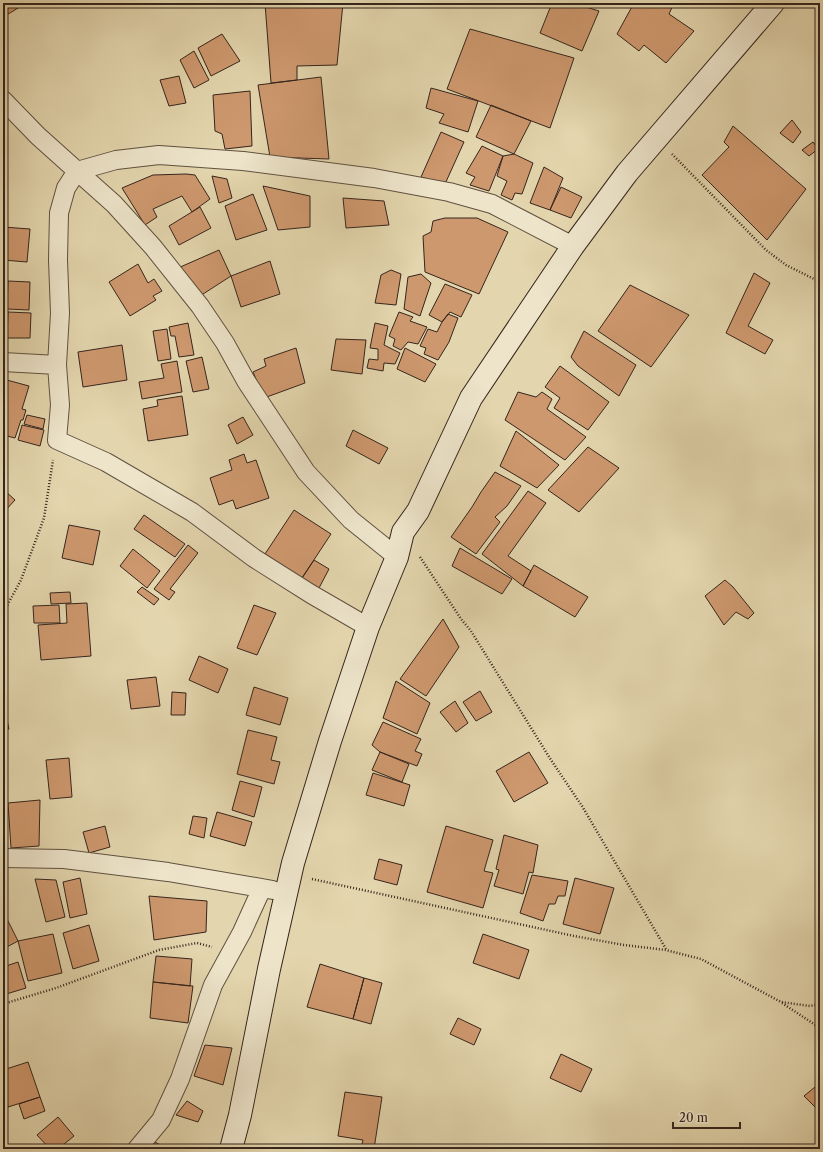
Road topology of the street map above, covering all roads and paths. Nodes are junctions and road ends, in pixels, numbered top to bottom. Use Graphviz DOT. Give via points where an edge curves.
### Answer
graph roads {
  1 [pos="773,3"];
  2 [pos="3,100"];
  3 [pos="657,138"];
  4 [pos="77,171"];
  5 [pos="573,246"];
  6 [pos="820,282"];
  7 [pos="3,362"];
  8 [pos="57,365"];
  9 [pos="57,440"];
  10 [pos="403,532"];
  11 [pos="397,557"];
  12 [pos="3,613"];
  13 [pos="368,627"];
  14 [pos="3,858"];
  15 [pos="288,883"];
  16 [pos="262,888"];
  17 [pos="666,950"];
  18 [pos="232,952"];
  19 [pos="781,1002"];
  20 [pos="3,1004"];
  21 [pos="820,1004"];
  22 [pos="820,1028"];
  23 [pos="137,1149"];
  24 [pos="231,1149"];
  1 -- 3 [label="street"];
  2 -- 4 [label="street"];
  3 -- 5 [label="street"];
  3 -- 6 [label="path" via="766,250 786,265"];
  4 -- 5 [label="street" via="116,160 159,155 243,161 374,178 448,192 492,204"];
  4 -- 8 [label="street" via="66,188 59,213 60,313"];
  4 -- 11 [label="street" via="114,204 154,247 200,306 306,472 351,520"];
  5 -- 10 [label="street" via="471,398 418,511"];
  7 -- 8 [label="street"];
  8 -- 9 [label="street" via="60,405"];
  9 -- 12 [label="path" via="44,518 21,580"];
  9 -- 13 [label="street" via="106,462 192,512 254,558"];
  10 -- 11 [label="street"];
  10 -- 17 [label="path" via="471,630 582,806"];
  11 -- 13 [label="street"];
  13 -- 15 [label="street" via="330,741"];
  14 -- 16 [label="street" via="64,859 168,872"];
  15 -- 16 [label="street"];
  15 -- 17 [label="path" via="371,893 574,936"];
  15 -- 24 [label="street"];
  16 -- 18 [label="street"];
  17 -- 19 [label="path" via="701,959"];
  18 -- 20 [label="path" via="197,943 159,950 56,988"];
  18 -- 23 [label="street" via="213,985 180,1079 161,1120"];
  19 -- 21 [label="path" via="810,1006"];
  19 -- 22 [label="path"];
}
